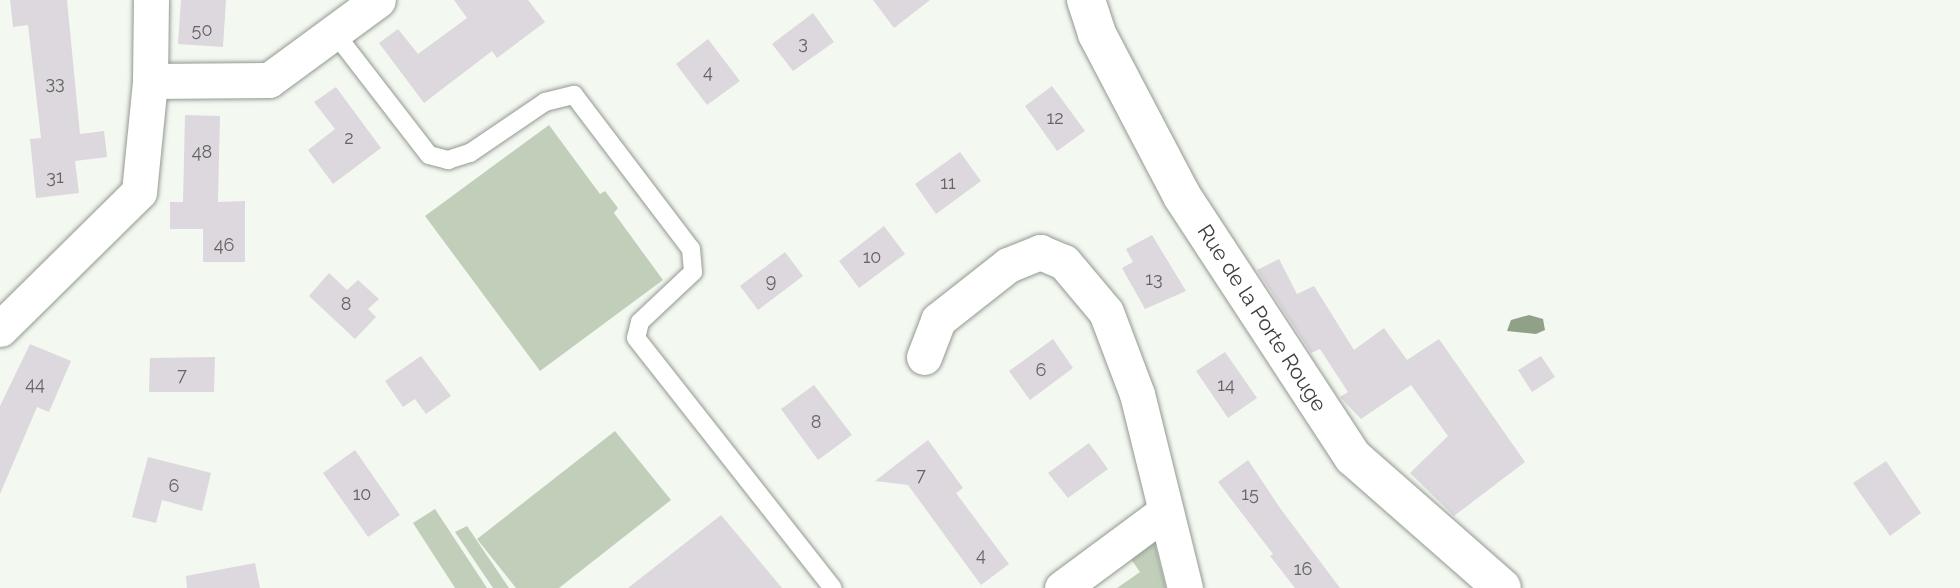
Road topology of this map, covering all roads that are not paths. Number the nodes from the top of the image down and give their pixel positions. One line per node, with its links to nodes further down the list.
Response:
1 (151, 0): 5 (street)
2 (378, 0): 4 (street)
3 (1086, 0): 12 (street, Rue de la Porte Rouge)
4 (334, 32): 5 (street); 9 (lane)
5 (150, 81): 6 (street)
6 (0, 329)
7 (924, 357): 8 (street)
8 (1166, 511): 10 (street); 11 (street)
9 (833, 588)
10 (1062, 588)
11 (1185, 588)
12 (1502, 588)

